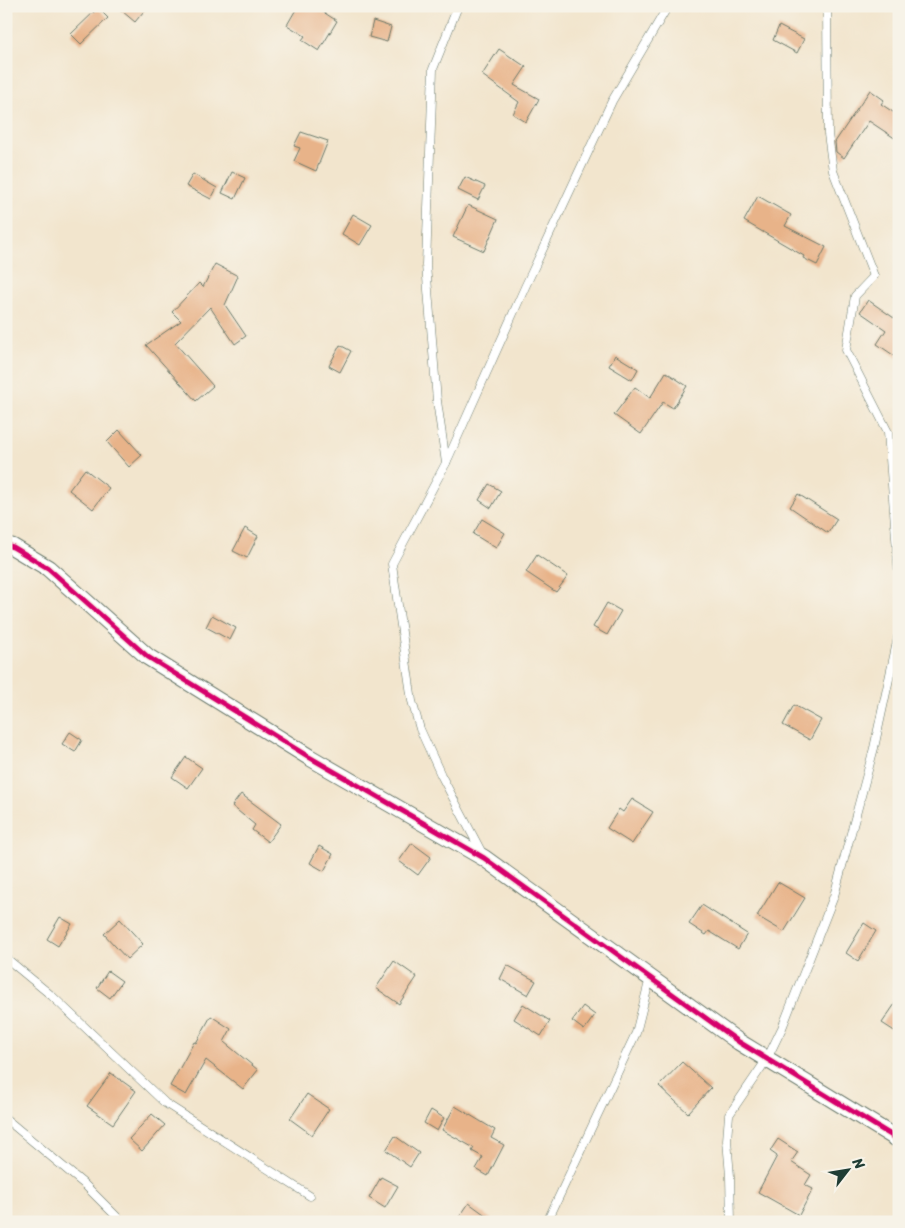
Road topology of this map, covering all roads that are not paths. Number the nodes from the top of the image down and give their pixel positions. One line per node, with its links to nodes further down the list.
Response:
1 (458, 6): 4 (lane)
2 (668, 6): 4 (lane)
3 (828, 6): 6 (lane)
4 (446, 463): 8 (lane)
5 (6, 544): 8 (street)
6 (899, 577)
7 (899, 633): 11 (lane)
8 (484, 858): 10 (street)
9 (6, 958): 14 (lane)
10 (650, 978): 11 (street); 16 (lane)
11 (766, 1059): 13 (street); 17 (lane)
12 (6, 1120): 15 (lane)
13 (899, 1140)
14 (310, 1196)
15 (122, 1222)
16 (547, 1222)
17 (731, 1222)

